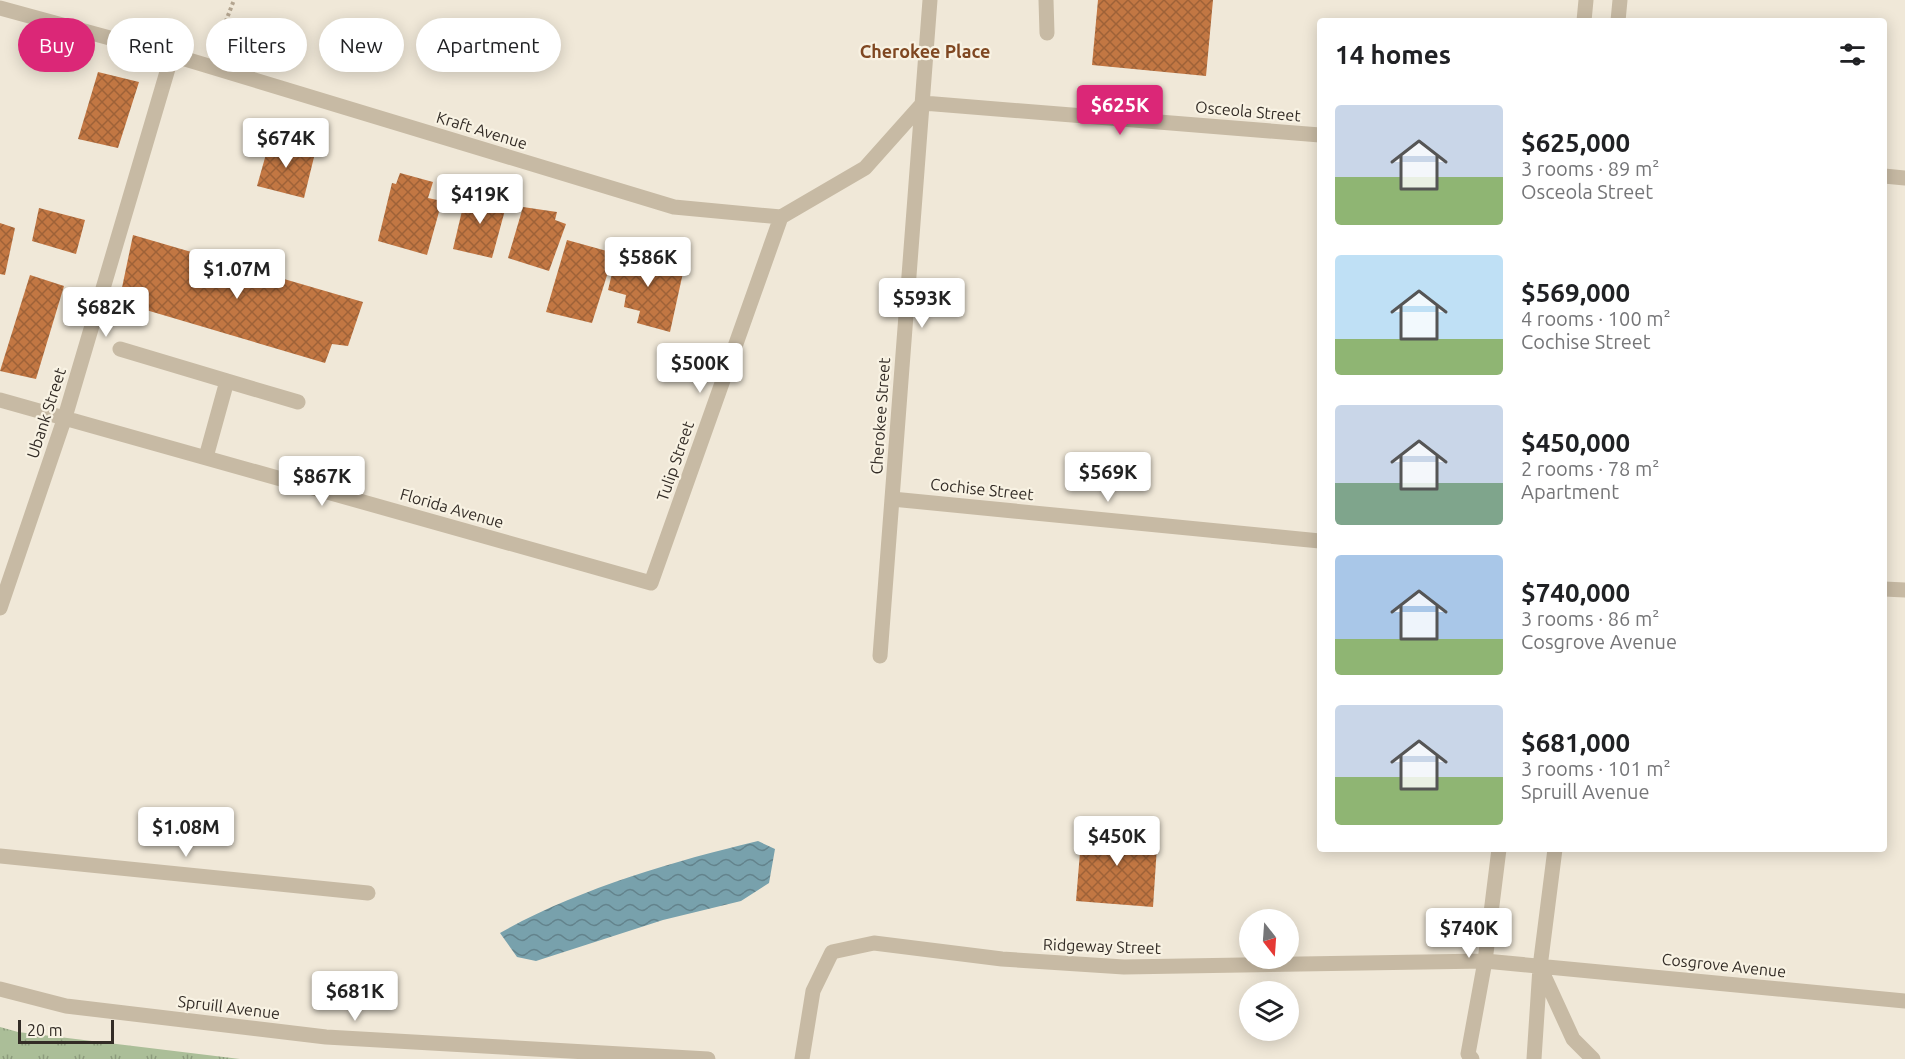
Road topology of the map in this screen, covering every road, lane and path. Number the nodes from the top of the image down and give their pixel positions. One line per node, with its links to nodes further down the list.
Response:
1 (234, 0): 7 (path)
2 (930, 0): 14 (street, Cherokee Street)
3 (1046, 0): 10 (street)
4 (1586, 0): 8 (street)
5 (1620, 0): 9 (street)
6 (0, 8): 11 (street, Kraft Avenue)
7 (227, 18)
8 (1584, 18)
9 (1618, 18)
10 (1047, 33)
11 (107, 38)
12 (167, 72): 23 (street, Ubank Street)
13 (226, 72): 18 (street, Kraft Avenue)
14 (922, 103): 15 (street, Osceola Street); 18 (street); 25 (street, Cherokee Street)
15 (1317, 135)
16 (1887, 176): 17 (street)
17 (1905, 178)
18 (781, 217): 27 (street, Tulip Street)
19 (120, 349): 20 (street)
20 (227, 381): 22 (street); 24 (street)
21 (0, 400): 23 (street, Florida Avenue)
22 (298, 402)
23 (65, 417): 24 (street, Florida Avenue); 30 (street, Ubank Street)
24 (206, 457): 27 (street, Florida Avenue)
25 (892, 498): 26 (street, Cochise Street); 31 (street, Cherokee Street)
26 (1317, 541)
27 (651, 583)
28 (1887, 589): 29 (street)
29 (1905, 590)
30 (0, 608)
31 (880, 656)
32 (1499, 852): 36 (street)
33 (1555, 852): 37 (street)
34 (0, 856): 35 (street)
35 (368, 893)
36 (1485, 961): 37 (street, Cosgrove Avenue); 41 (street, Ridgeway Street); 42 (street)
37 (1540, 967): 39 (street, Cosgrove Avenue); 43 (street); 44 (street)
38 (0, 989): 40 (street, Spruill Avenue)
39 (1905, 1000)
40 (708, 1059)
41 (802, 1059)
42 (1472, 1059)
43 (1534, 1059)
44 (1593, 1059)

